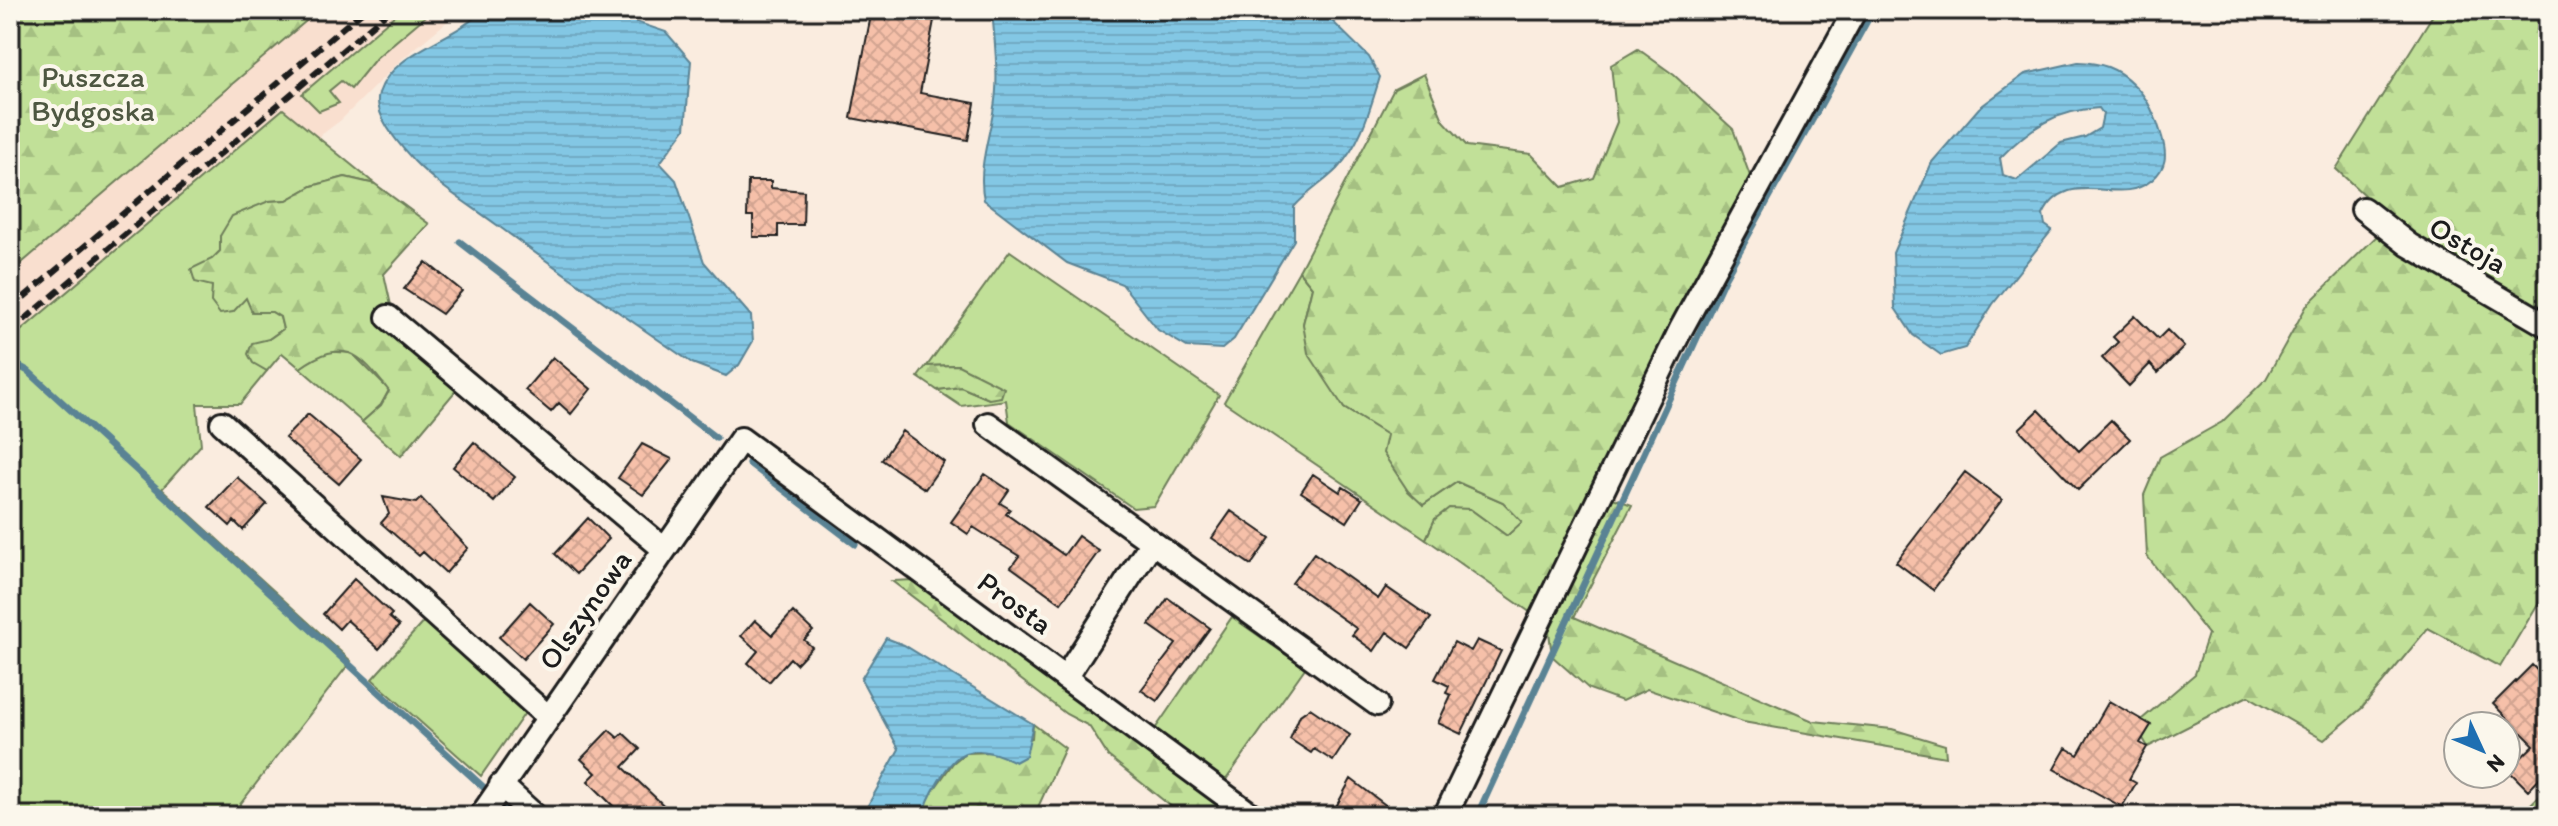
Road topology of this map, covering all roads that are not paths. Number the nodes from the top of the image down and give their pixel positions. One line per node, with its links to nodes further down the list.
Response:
1 (1855, 10): 16 (street)
2 (2363, 209): 4 (street, Ostoja)
3 (388, 317): 9 (street)
4 (2548, 326)
5 (222, 423): 12 (street)
6 (988, 424): 8 (street)
7 (741, 439): 9 (street, Olszynowa); 10 (street, Prosta)
8 (1152, 542): 10 (street); 11 (street)
9 (664, 549): 12 (street, Olszynowa)
10 (1065, 678): 15 (street, Prosta)
11 (1377, 704)
12 (548, 717): 13 (street, Olszynowa)
13 (493, 798): 14 (street)
14 (535, 816)
15 (1253, 816)
16 (1445, 816)

